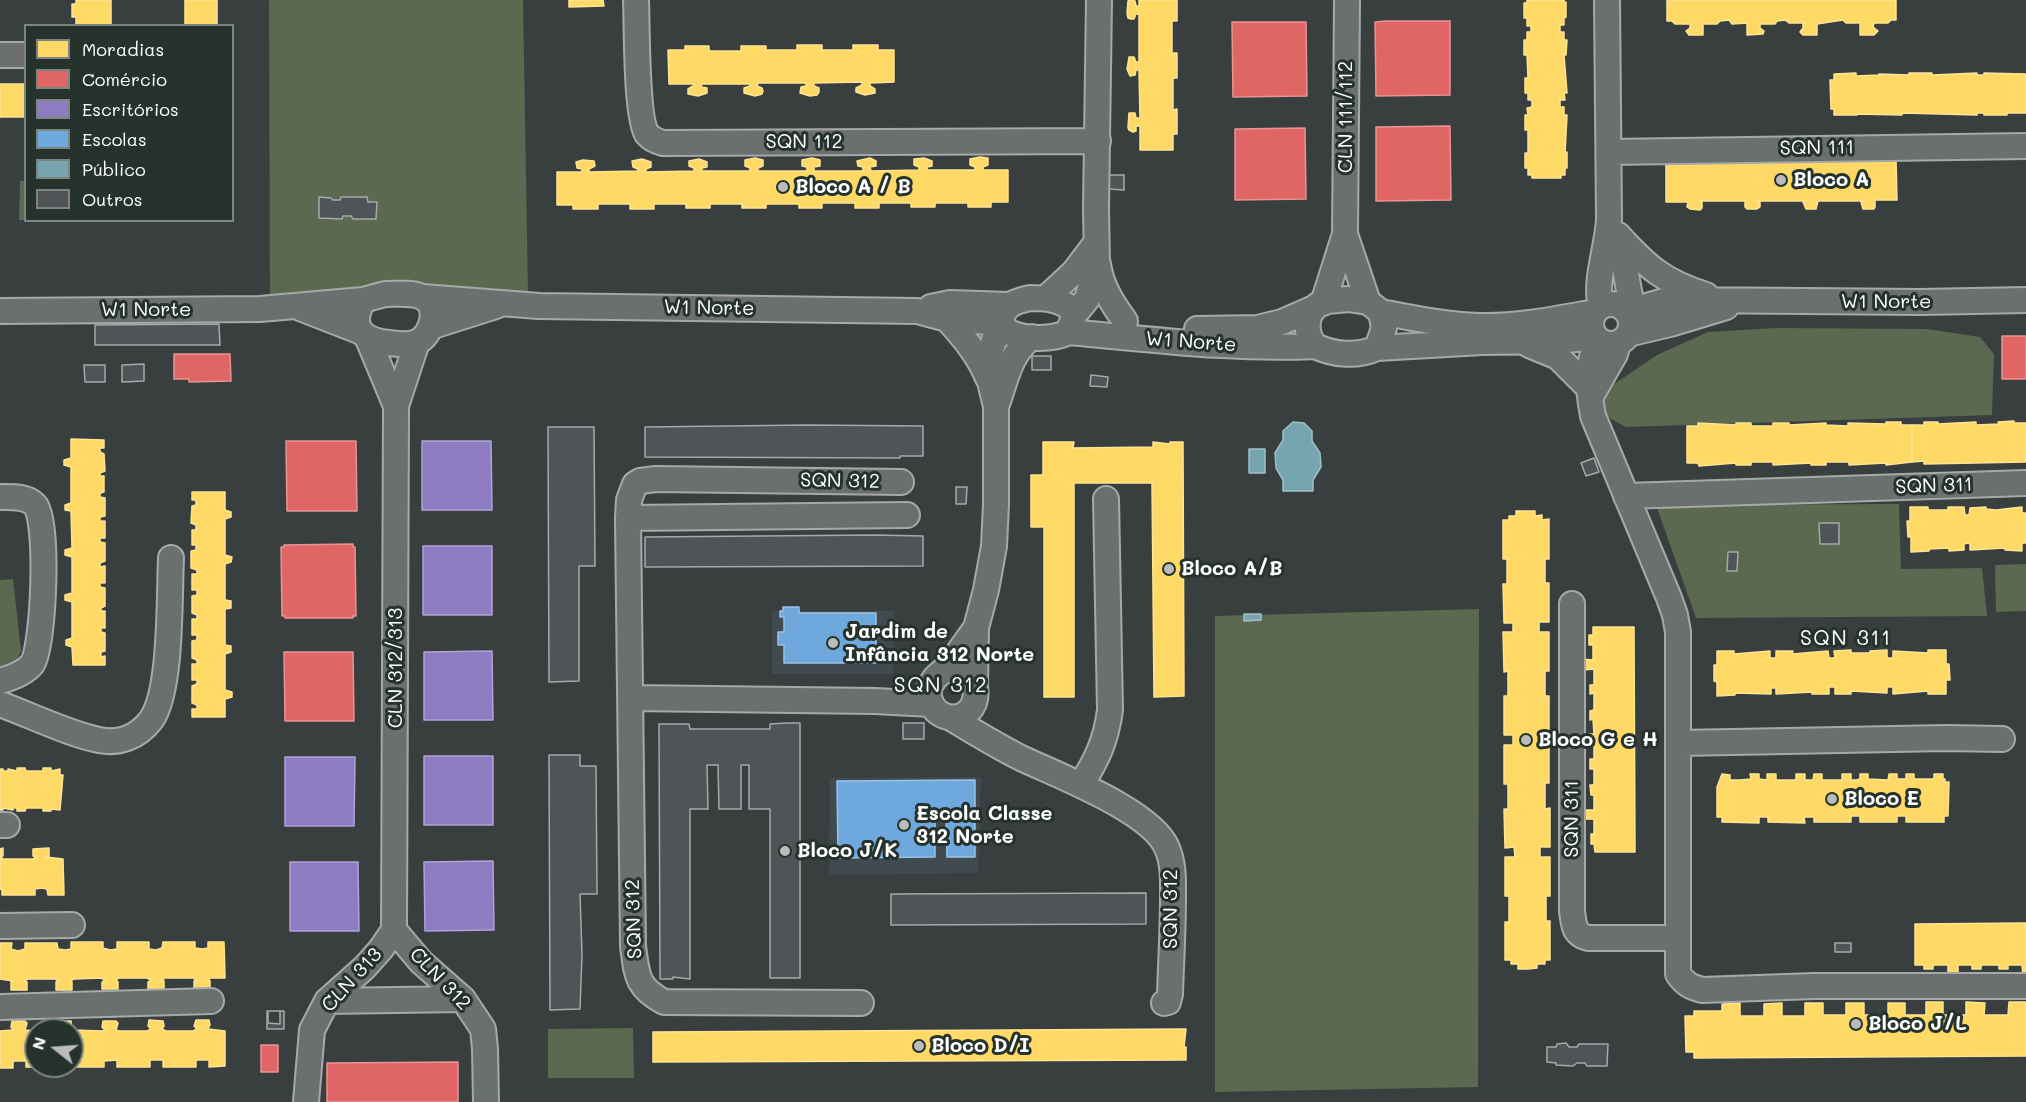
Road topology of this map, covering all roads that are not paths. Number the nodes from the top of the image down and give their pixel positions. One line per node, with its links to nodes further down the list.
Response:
1 (636, 0): 7 (street, SQN 112)
2 (1099, 0): 7 (street)
3 (1347, 0): 11 (street, CLN 111/112)
4 (1607, 0): 9 (street)
5 (0, 55): 6 (street)
6 (24, 55)
7 (1098, 141): 12 (street)
8 (2026, 146): 9 (street, SQN 111)
9 (1609, 152): 10 (street)
10 (1614, 227): 16 (street); 23 (street); 30 (street)
11 (1345, 234): 21 (street, CLN 111/112); 22 (street, CLN 111/112)
12 (1097, 254): 14 (street); 28 (street); 29 (street)
13 (423, 297): 15 (street); 19 (street, W1 Norte); 32 (street)
14 (1046, 298): 27 (street); 28 (street)
15 (363, 300): 20 (street, W1 Norte); 31 (street)
16 (1719, 300): 18 (street, W1 Norte); 30 (street, W1 Norte)
17 (2026, 300): 18 (street, W1 Norte)
18 (1745, 301): 30 (street, W1 Norte)
19 (501, 304): 25 (street, W1 Norte); 32 (street, W1 Norte)
20 (292, 305): 24 (street, W1 Norte); 31 (street, W1 Norte)
21 (1318, 305): 22 (street); 29 (street, W1 Norte); 35 (street)
22 (1375, 307): 23 (street); 36 (street)
23 (1598, 309): 30 (street)
24 (0, 311)
25 (917, 311): 26 (street, W1 Norte); 27 (street, W1 Norte)
26 (947, 319): 27 (street, W1 Norte); 38 (street)
27 (1005, 319): 33 (street); 38 (street)
28 (1072, 321): 29 (street, W1 Norte); 33 (street); 35 (street, W1 Norte)
29 (1125, 321)
30 (1615, 329): 34 (street, W1 Norte); 37 (street)
31 (364, 335): 32 (street); 39 (street, CLN 312/313)
32 (424, 335): 39 (street, CLN 312/313)
33 (1032, 337): 38 (street)
34 (1521, 342): 36 (street, W1 Norte); 37 (street)
35 (1315, 346): 36 (street)
36 (1377, 348)
37 (1589, 393): 42 (street)
38 (994, 396): 49 (street)
39 (396, 406): 61 (street, CLN 312/313)
40 (902, 482): 46 (street, SQN 312)
41 (2026, 483): 42 (street, SQN 311)
42 (1626, 496): 56 (street)
43 (0, 497): 50 (street)
44 (1106, 499): 58 (street)
45 (907, 515): 46 (street, SQN 312)
46 (628, 518): 53 (street, SQN 312)
47 (171, 558): 54 (street)
48 (1572, 604): 62 (street, SQN 311)
49 (976, 627): 51 (street); 52 (street)
50 (0, 681)
51 (976, 690): 52 (street); 52 (street); 57 (street)
52 (939, 693): 53 (street); 57 (street, SQN 312)
53 (631, 698): 67 (street, SQN 312)
54 (0, 704)
55 (2002, 739): 56 (street)
56 (1679, 743): 62 (street)
57 (999, 746): 58 (street, SQN 312)
58 (1082, 786): 68 (street, SQN 312)
59 (72, 925): 60 (street)
60 (0, 926)
61 (394, 930): 64 (street, CLN 312); 66 (street, CLN 313)
62 (1677, 938): 63 (street)
63 (2026, 986)
64 (463, 999): 66 (street); 71 (street, CLN 312)
65 (211, 1001): 69 (street)
66 (327, 1001): 70 (street, CLN 313)
67 (861, 1003)
68 (1164, 1003)
69 (0, 1007)
70 (306, 1102)
71 (486, 1102)

